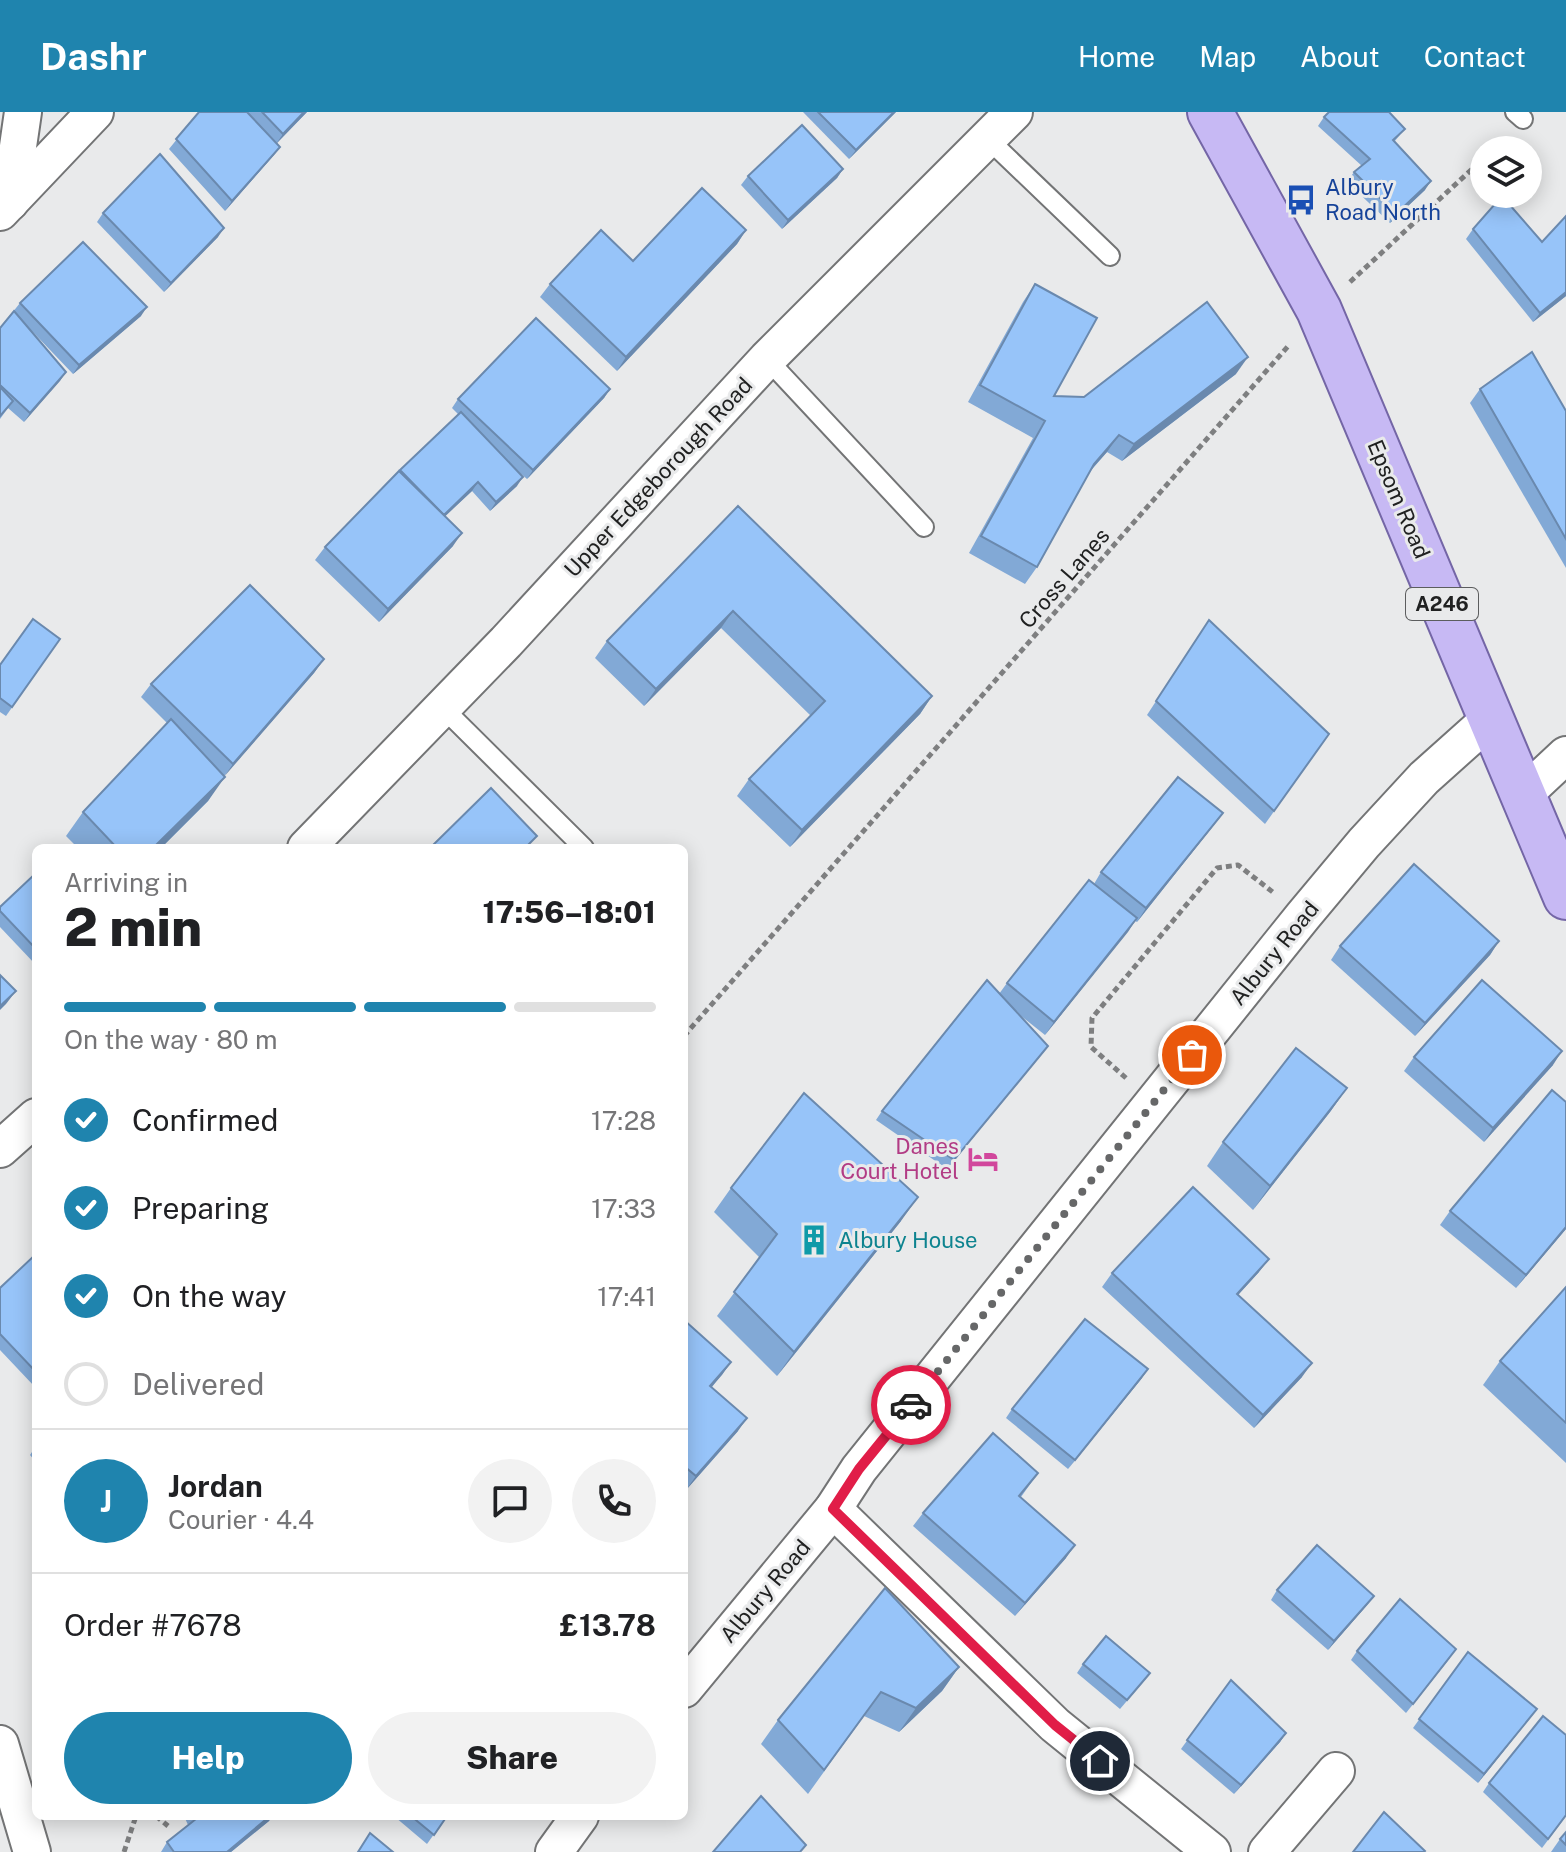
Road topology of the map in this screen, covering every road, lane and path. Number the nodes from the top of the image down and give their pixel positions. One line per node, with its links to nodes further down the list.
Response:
1 (23, 112): 7 (street)
2 (95, 112): 7 (street)
3 (1014, 112): 5 (street, Upper Edgeborough Road)
4 (1210, 112): 9 (main road, Epsom Road / A246)
5 (988, 139): 8 (lane); 10 (street, Upper Edgeborough Road)
6 (1470, 171): 9 (path, Cross Lanes)
7 (5, 207)
8 (1110, 256)
9 (1319, 310): 13 (main road, Epsom Road / A246); 20 (path, Cross Lanes)
10 (767, 359): 11 (lane); 12 (street, Upper Edgeborough Road)
11 (924, 527)
12 (442, 707): 16 (street, Upper Edgeborough Road); 17 (lane)
13 (1490, 719): 15 (main road, Epsom Road / A246); 19 (street, Albury Road)
14 (1566, 755): 15 (street)
15 (1523, 795): 18 (main road, Epsom Road / A246)
16 (310, 844)
17 (580, 844)
18 (1566, 897)
19 (1303, 916): 21 (street, Albury Road); 21 (path)
20 (688, 1031)
21 (1155, 1102): 24 (street, Albury Road)
22 (32, 1121): 23 (street)
23 (0, 1149)
24 (833, 1509): 25 (street, Albury Road); 35 (street)
25 (688, 1684)
26 (0, 1744): 32 (street)
27 (1336, 1771): 36 (street)
28 (135, 1820): 33 (path)
29 (161, 1820): 31 (path)
30 (577, 1820): 34 (street)
31 (168, 1826)
32 (32, 1852)
33 (124, 1852)
34 (554, 1852)
35 (1212, 1852)
36 (1267, 1852)

